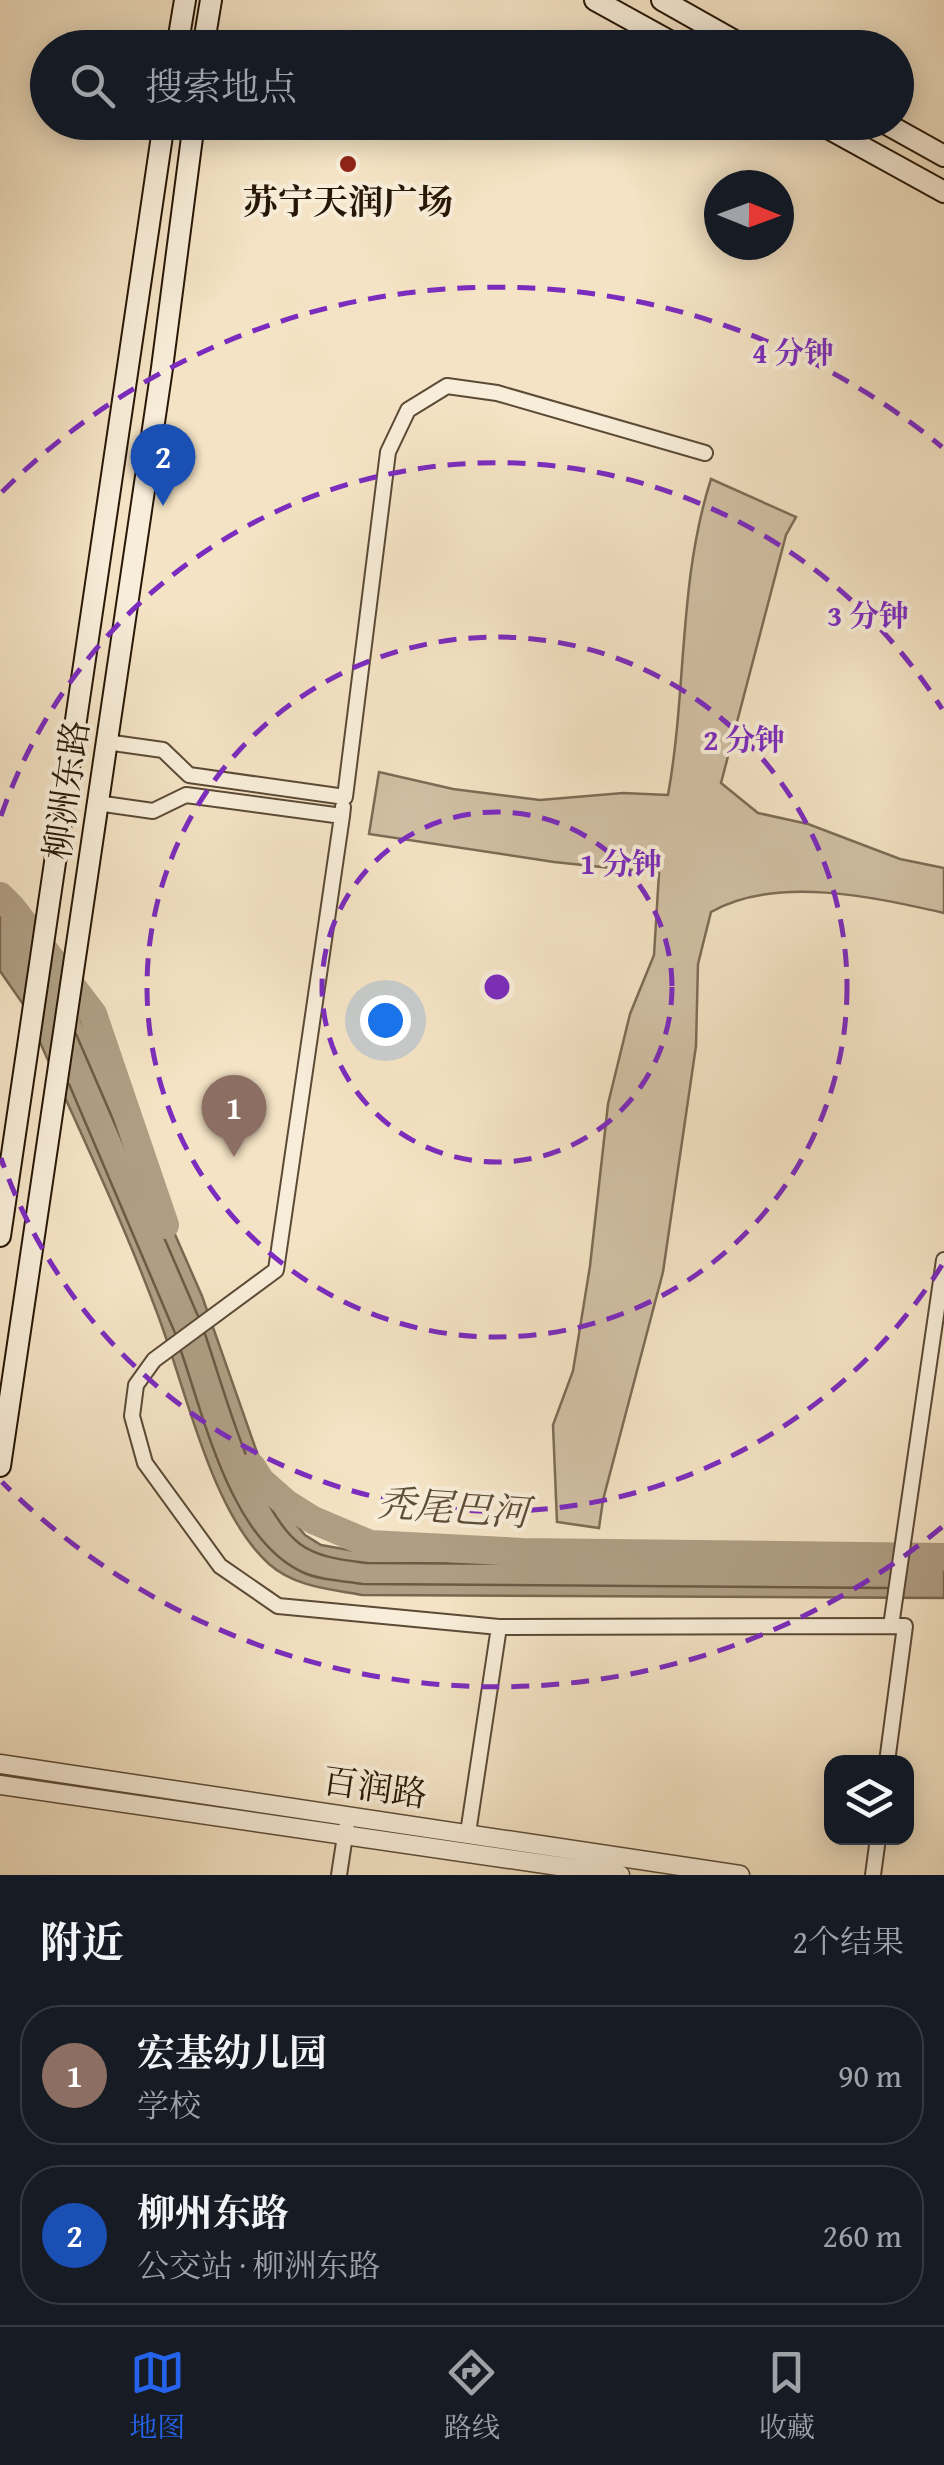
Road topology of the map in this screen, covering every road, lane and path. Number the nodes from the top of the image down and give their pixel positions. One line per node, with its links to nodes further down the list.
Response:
1 (183, 0): 5 (main road)
2 (214, 0): 6 (main road)
3 (595, 0): 7 (main road)
4 (662, 0): 8 (main road)
5 (178, 30)
6 (206, 30)
7 (649, 30)
8 (716, 30)
9 (914, 139): 13 (main road)
10 (161, 140): 20 (main road, 柳洲东路)
11 (192, 140): 16 (main road, 柳洲东路)
12 (850, 140): 14 (main road)
13 (944, 156)
14 (944, 192)
15 (705, 453): 17 (street)
16 (106, 742): 17 (street); 18 (main road, 柳洲东路)
17 (345, 797): 19 (street)
18 (97, 803): 19 (street); 22 (main road, 柳洲东路)
19 (342, 816): 24 (street)
20 (0, 1236)
21 (944, 1260): 23 (street)
22 (0, 1466)
23 (892, 1618): 24 (street); 25 (street)
24 (499, 1627): 29 (street)
25 (889, 1755)
26 (0, 1764): 28 (street, 百润路)
27 (0, 1785): 28 (street, 百润路)
28 (347, 1825): 29 (street, 百润路); 31 (street); 32 (street, 百润路)
29 (468, 1833): 33 (street, 百润路)
30 (877, 1845): 34 (street)
31 (339, 1875)
32 (620, 1875)
33 (740, 1875)
34 (873, 1875)

